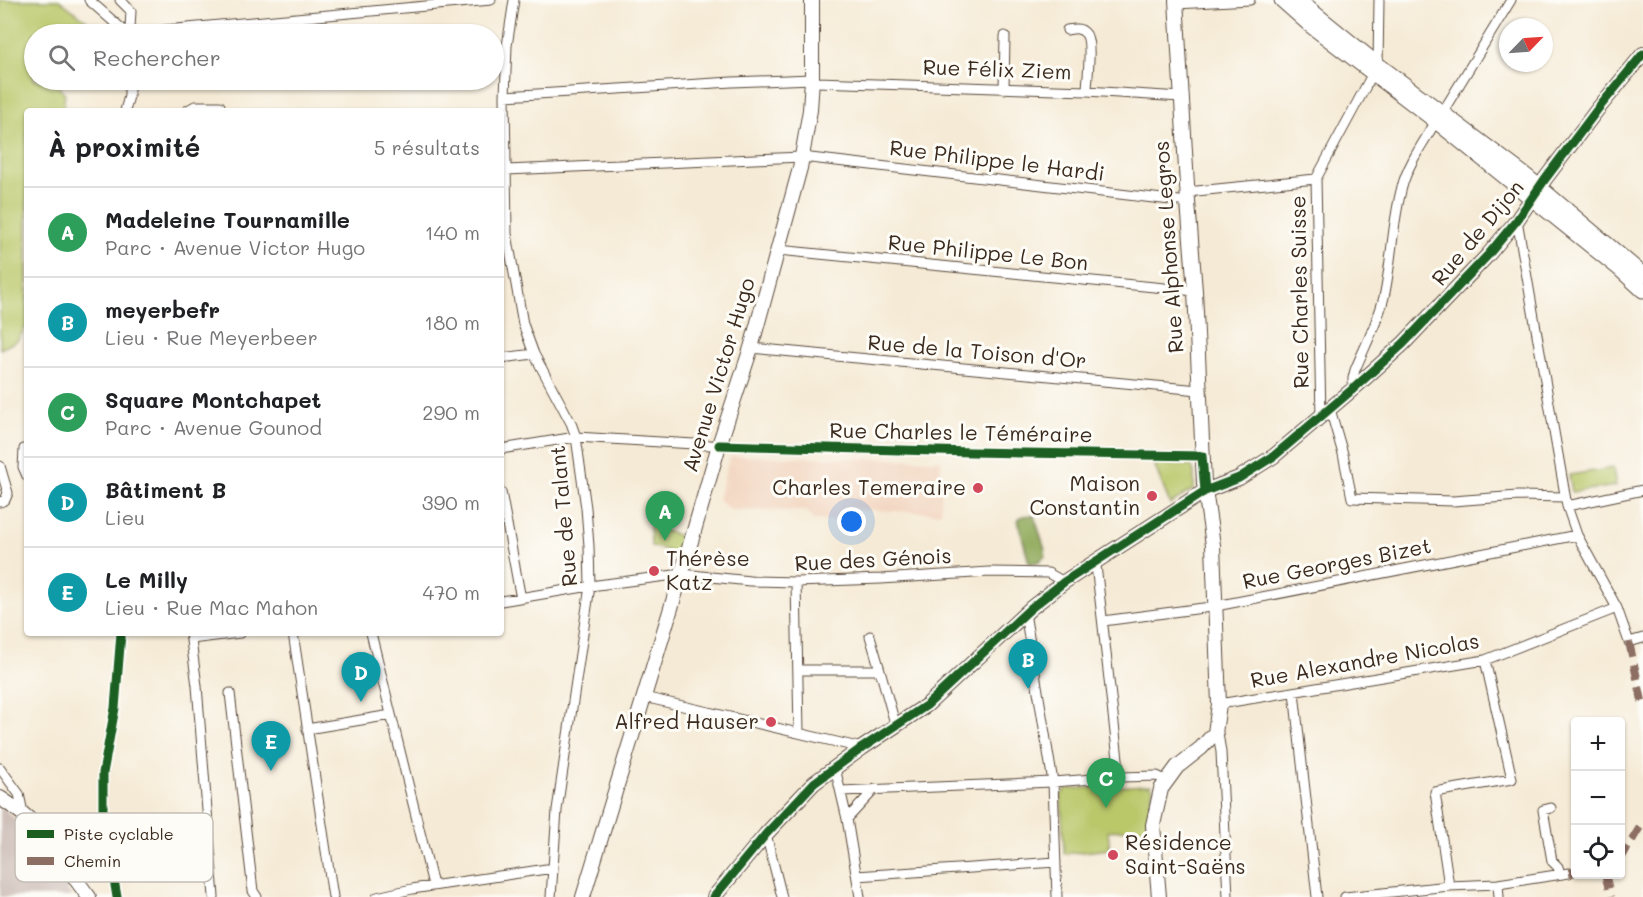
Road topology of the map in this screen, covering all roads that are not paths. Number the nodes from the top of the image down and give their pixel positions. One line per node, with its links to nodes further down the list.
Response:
1 (89, 0): 13 (street)
2 (120, 0): 14 (street)
3 (491, 0): 12 (street)
4 (514, 0): 24 (street, Rue de Talant)
5 (1250, 0): 11 (street)
6 (1282, 0): 19 (main road)
7 (1298, 0): 19 (main road)
8 (1379, 0): 19 (street, Rue Charles Suisse)
9 (1511, 0): 29 (street)
10 (811, 1): 20 (street, Avenue Victor Hugo)
11 (1176, 2): 25 (street, Rue Alphonse Legros)
12 (395, 5): 15 (street)
13 (118, 24)
14 (129, 24)
15 (207, 24)
16 (1066, 30): 23 (street)
17 (1005, 36): 21 (street)
18 (1641, 60): 33 (street, Rue de Dijon)
19 (1376, 69): 29 (main road); 32 (street, Rue Charles Suisse)
20 (812, 79): 21 (street, Rue Félix Ziem); 24 (street, Rue Félix Ziem); 30 (street, Avenue Victor Hugo)
21 (1004, 88): 23 (street, Rue Félix Ziem)
22 (129, 90): 27 (street)
23 (1087, 91): 25 (street, Rue Félix Ziem)
24 (505, 96): 31 (street, Rue de Talant)
25 (1181, 97): 35 (street, Rue Alphonse Legros)
26 (220, 106): 28 (street)
27 (126, 108)
28 (191, 108)
29 (1439, 117): 33 (main road); 44 (street)
30 (802, 157): 31 (street, Rue Philippe le Hardi); 35 (street, Rue Philippe le Hardi); 37 (street, Avenue Victor Hugo)
31 (507, 170): 34 (street, Rue de Talant)
32 (1316, 179): 35 (street, Rue Philippe le Hardi); 46 (street, Rue Charles Suisse)
33 (1536, 193): 36 (street, Rue de Dijon); 38 (main road); 39 (main road)
34 (504, 195): 42 (street, Rue de Talant)
35 (1187, 197): 40 (street, Rue Alphonse Legros)
36 (1517, 220): 44 (street, Rue de Dijon); 56 (street)
37 (778, 250): 40 (street, Rue Philippe Le Bon); 41 (street, Avenue Victor Hugo)
38 (1643, 275)
39 (1643, 290)
40 (1195, 291): 45 (street, Rue Alphonse Legros)
41 (751, 348): 45 (street, Rue de la Toison d'Or); 48 (street, Avenue Victor Hugo)
42 (534, 354): 43 (street); 47 (street, Rue de Talant)
43 (504, 358)
44 (1353, 389): 46 (street, Rue de Dijon)
45 (1198, 390): 51 (street, Rue Alphonse Legros)
46 (1326, 413): 55 (street, Rue de Dijon); 56 (street, Rue Charles Suisse)
47 (576, 437): 48 (street, Rue Charles le Téméraire); 50 (street, Rue Charles le Téméraire); 64 (street, Rue de Talant)
48 (720, 445): 51 (street, Rue Charles le Téméraire); 61 (street, Avenue Victor Hugo)
49 (24, 449): 53 (street)
50 (504, 449)
51 (1202, 456): 55 (street, Rue Alphonse Legros)
52 (0, 466): 57 (street)
53 (24, 469)
54 (1643, 490): 56 (street)
55 (1204, 491): 60 (street, Rue de Dijon); 67 (street, Rue Alphonse Legros)
56 (1566, 501): 59 (street)
57 (0, 502)
58 (504, 526): 65 (street)
59 (1576, 536): 67 (street, Rue Georges Bizet); 68 (street)
60 (1094, 562): 63 (street, Rue de Dijon); 70 (street)
61 (682, 574): 62 (street, Rue des Génois); 64 (street, Rue des Génois); 82 (street, Avenue Victor Hugo)
62 (796, 582): 63 (street, Rue des Génois); 78 (street)
63 (1064, 582): 69 (street, Rue de Dijon)
64 (590, 586): 65 (street, Rue des Génois); 106 (street, Rue de Talant)
65 (520, 599): 66 (street, Rue des Génois)
66 (504, 601)
67 (1216, 606): 70 (street, Rue Georges Bizet); 83 (street, Rue Alphonse Legros)
68 (1617, 608): 76 (street); 77 (street, Rue Alexandre Nicolas)
69 (1025, 613): 85 (street, Rue de Dijon); 94 (street)
70 (1103, 621): 92 (street)
71 (121, 636): 100 (street)
72 (191, 636): 101 (street)
73 (293, 636): 87 (street)
74 (372, 636): 84 (street)
75 (870, 636): 79 (street)
76 (1643, 638)
77 (1485, 660): 80 (street, Rue Alexandre Nicolas); 113 (street)
78 (798, 670): 79 (street); 88 (street)
79 (880, 670): 85 (street)
80 (1294, 692): 83 (street, Rue Alexandre Nicolas); 128 (street)
81 (231, 693): 120 (street)
82 (644, 697): 88 (street); 116 (street, Avenue Victor Hugo)
83 (1219, 704): 86 (street, Rue Alphonse Legros)
84 (391, 715): 87 (street); 112 (street)
85 (896, 727): 89 (street, Rue de Dijon)
86 (1217, 727): 93 (street); 127 (street)
87 (307, 729): 121 (street)
88 (799, 732): 89 (street)
89 (862, 748): 91 (street, Rue de Dijon)
90 (0, 768): 99 (street)
91 (834, 768): 96 (street); 103 (street, Rue de Dijon)
92 (1120, 777): 93 (street); 94 (street)
93 (1167, 781): 126 (street)
94 (1053, 782): 95 (street); 105 (street)
95 (875, 789): 96 (street); 102 (street)
96 (841, 791): 102 (street)
97 (0, 798): 99 (street)
98 (1551, 808): 104 (street)
99 (23, 813)
100 (103, 813)
101 (207, 813)
102 (848, 819): 107 (street)
103 (766, 834): 114 (street, Rue de Dijon); 123 (street)
104 (1552, 861): 108 (street); 108 (street)
105 (1056, 862): 107 (street); 125 (street)
106 (553, 868): 112 (street); 122 (street, Rue de Talant)
107 (857, 876): 124 (street)
108 (1541, 877): 111 (street)
109 (114, 882): 118 (street)
110 (213, 882): 119 (street)
111 (1498, 884): 113 (street); 130 (street)
112 (433, 885): 117 (street)
113 (1449, 886): 115 (street)
114 (722, 892)
115 (1396, 894): 129 (street)
116 (584, 895)
117 (380, 896)
118 (117, 897)
119 (214, 897)
120 (257, 897)
121 (333, 897)
122 (551, 897)
123 (782, 897)
124 (860, 897)
125 (1057, 897)
126 (1159, 897)
127 (1228, 897)
128 (1317, 897)
129 (1345, 897)
130 (1499, 897)

